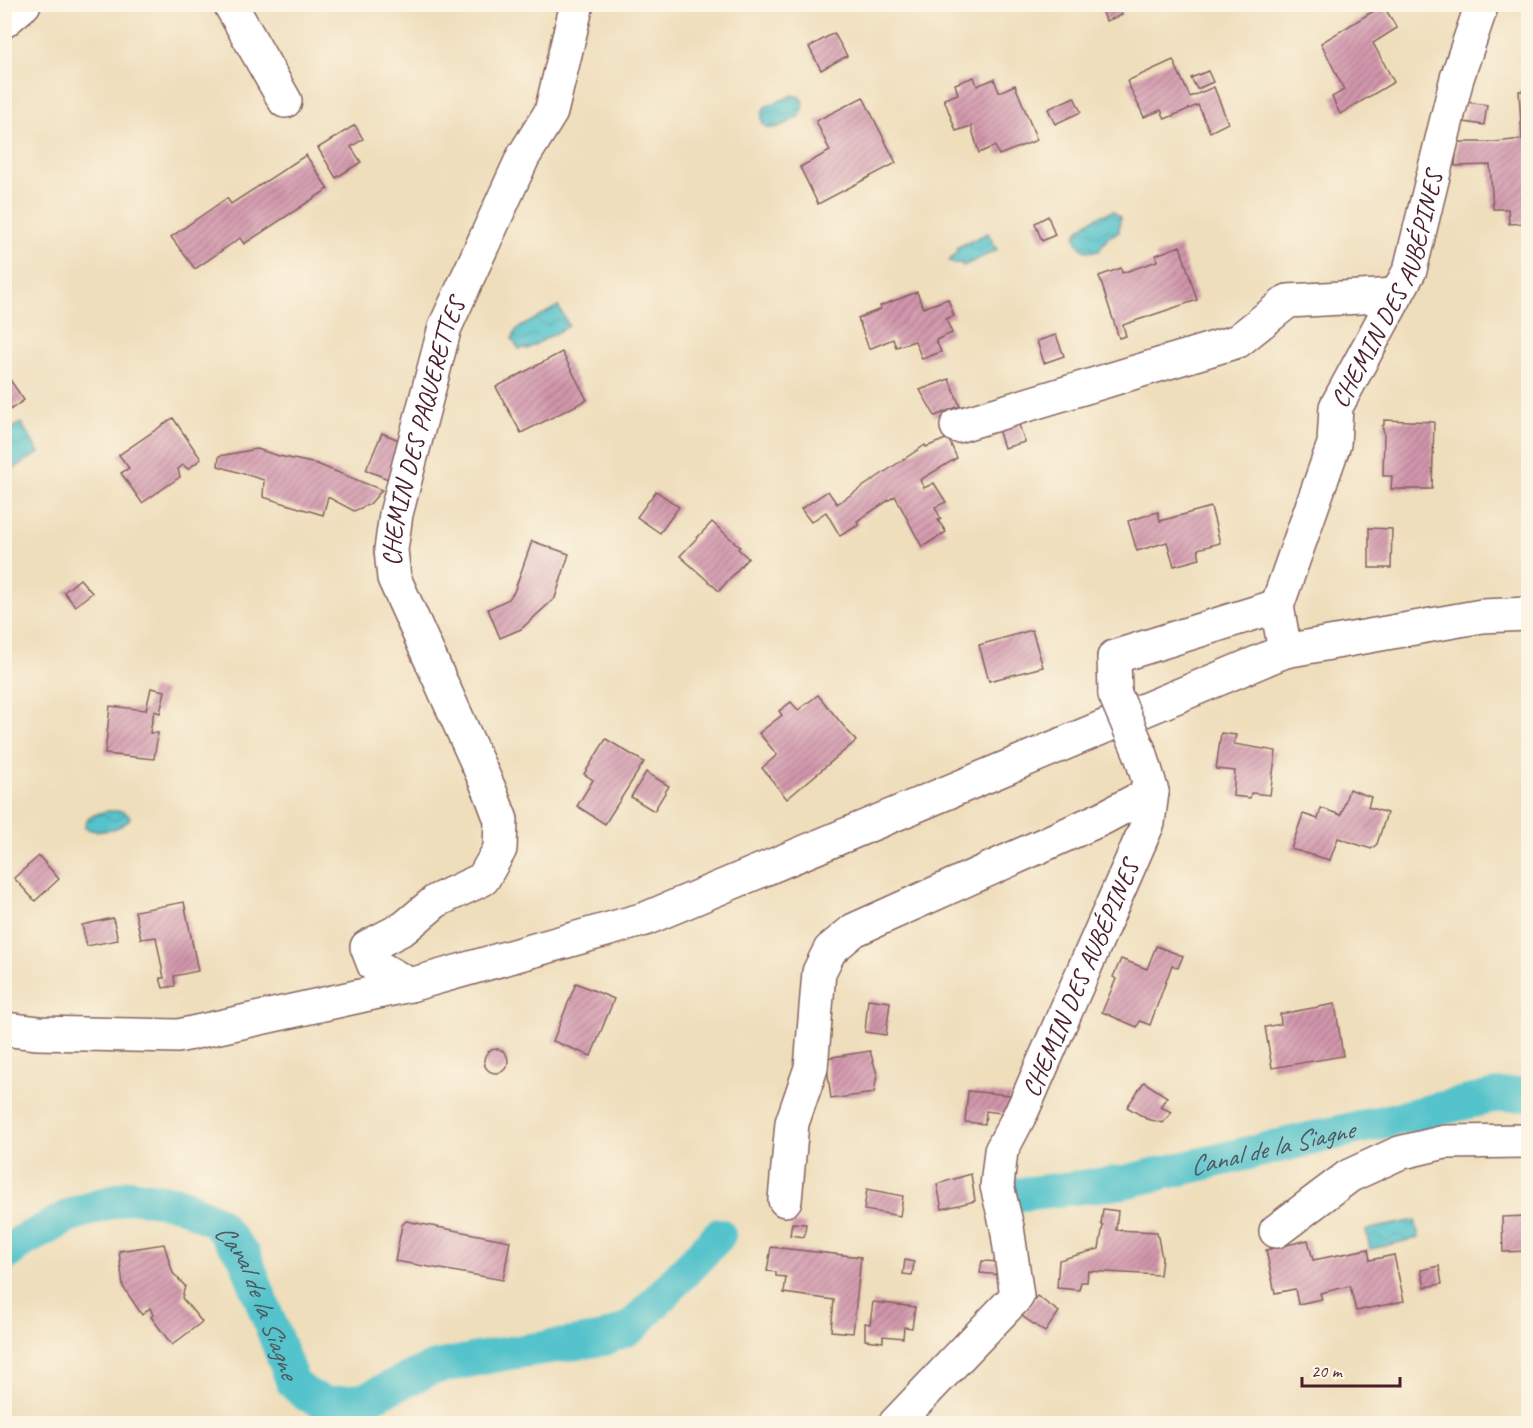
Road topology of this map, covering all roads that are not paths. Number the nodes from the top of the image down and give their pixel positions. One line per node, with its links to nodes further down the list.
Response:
1 (24, 4): 5 (street)
2 (230, 4): 6 (street)
3 (577, 4): 13 (street, CHEMIN DES PAQUERETTES)
4 (1482, 4): 7 (street, CHEMIN DES AUBÉPINES)
5 (4, 21)
6 (285, 101)
7 (1396, 295): 8 (street); 9 (street, CHEMIN DES AUBÉPINES)
8 (957, 426)
9 (1277, 606): 11 (street, CHEMIN DES AUBÉPINES); 12 (street, CHEMIN DES AUBÉPINES, bridge)
10 (1528, 614): 11 (street)
11 (1285, 651): 13 (street)
12 (1152, 792): 16 (street); 18 (street, CHEMIN DES AUBÉPINES)
13 (410, 985): 14 (street)
14 (4, 1029)
15 (1528, 1141): 17 (street)
16 (785, 1200)
17 (1276, 1231)
18 (895, 1424)

